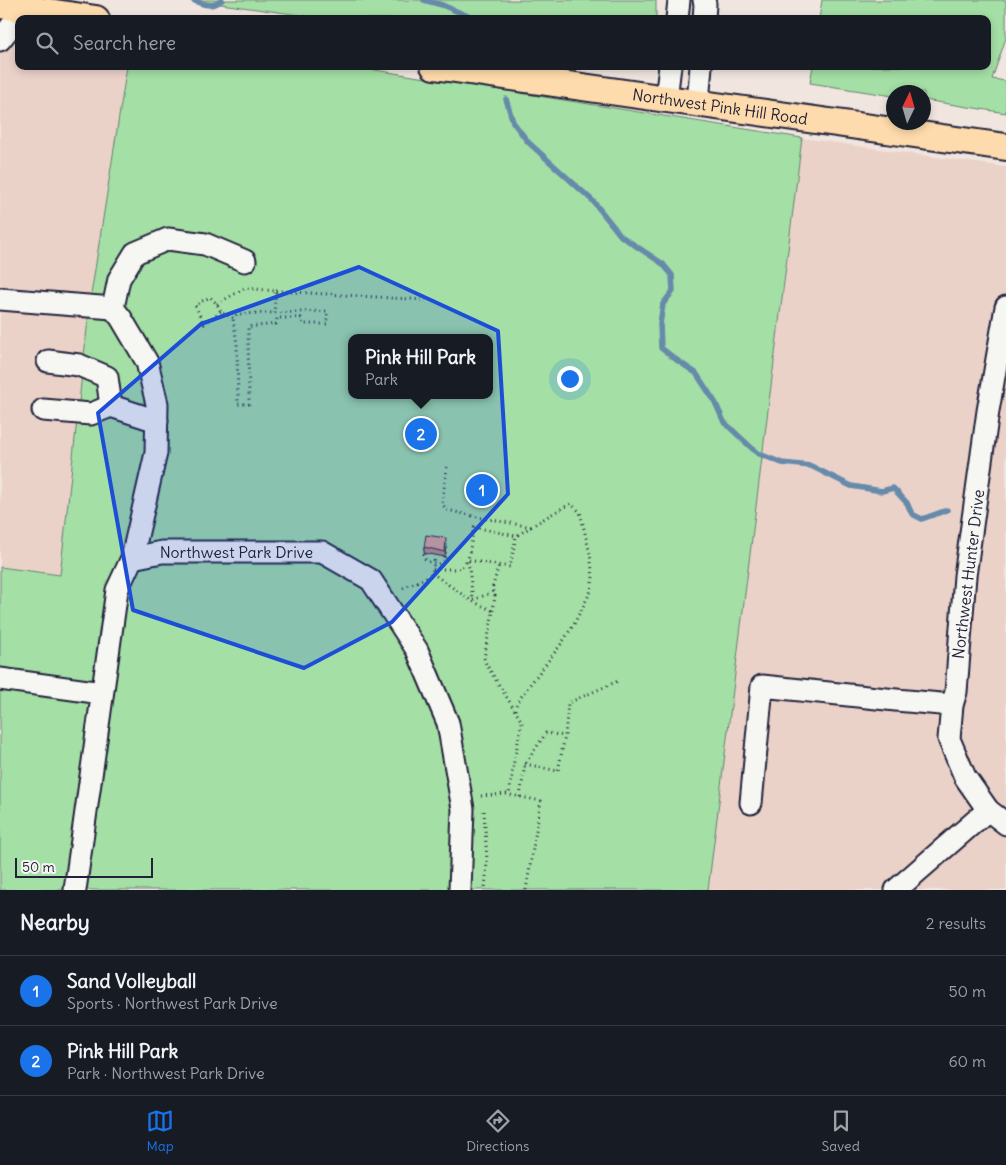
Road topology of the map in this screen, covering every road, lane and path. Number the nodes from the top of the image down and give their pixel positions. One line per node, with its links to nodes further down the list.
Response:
1 (679, 0): 5 (street)
2 (704, 0): 6 (street)
3 (12, 7): 4 (main road); 7 (street)
4 (68, 15)
5 (677, 15)
6 (704, 15)
7 (0, 40)
8 (462, 70): 11 (main road, Northwest Pink Hill Road)
9 (670, 70): 11 (street)
10 (701, 70): 12 (street)
11 (666, 99): 12 (main road, Northwest Pink Hill Road)
12 (698, 103): 13 (main road, Northwest Pink Hill Road)
13 (1006, 147)
14 (245, 261): 20 (street)
15 (276, 291): 17 (path); 18 (path); 22 (path)
16 (0, 299): 20 (street)
17 (426, 300)
18 (218, 304): 21 (path); 21 (path)
19 (1006, 307): 46 (street, Northwest Hunter Drive)
20 (112, 308): 27 (street)
21 (221, 312): 23 (path)
22 (274, 313): 23 (path); 23 (path)
23 (233, 318)
24 (48, 361): 25 (street)
25 (111, 406): 26 (street); 27 (street)
26 (43, 410)
27 (157, 421): 34 (street)
28 (447, 467): 29 (path)
29 (532, 527): 30 (path); 47 (path)
30 (516, 536): 35 (path); 37 (path)
31 (446, 544): 36 (path)
32 (425, 547): 36 (path)
33 (435, 557): 36 (path)
34 (132, 558): 45 (street); 56 (street, Northwest Park Drive)
35 (468, 560): 37 (path); 38 (path); 41 (path)
36 (434, 563): 38 (path)
37 (499, 565): 40 (path)
38 (432, 571): 39 (path); 41 (path)
39 (403, 588)
40 (493, 592): 41 (path); 42 (path)
41 (472, 600): 42 (path)
42 (493, 611): 47 (path)
43 (0, 679): 45 (street)
44 (618, 681): 48 (path)
45 (102, 693): 55 (street)
46 (952, 705): 52 (street); 53 (street, Northwest Hunter Drive)
47 (515, 710): 50 (path)
48 (565, 736): 49 (path); 49 (path)
49 (524, 764): 51 (path)
50 (509, 795): 51 (path); 57 (path)
51 (520, 797): 58 (path)
52 (751, 804)
53 (988, 810): 54 (street, Northwest Hunter Drive); 59 (street)
54 (1006, 824)
55 (75, 890)
56 (460, 890)
57 (485, 890)
58 (526, 890)
59 (896, 890)

